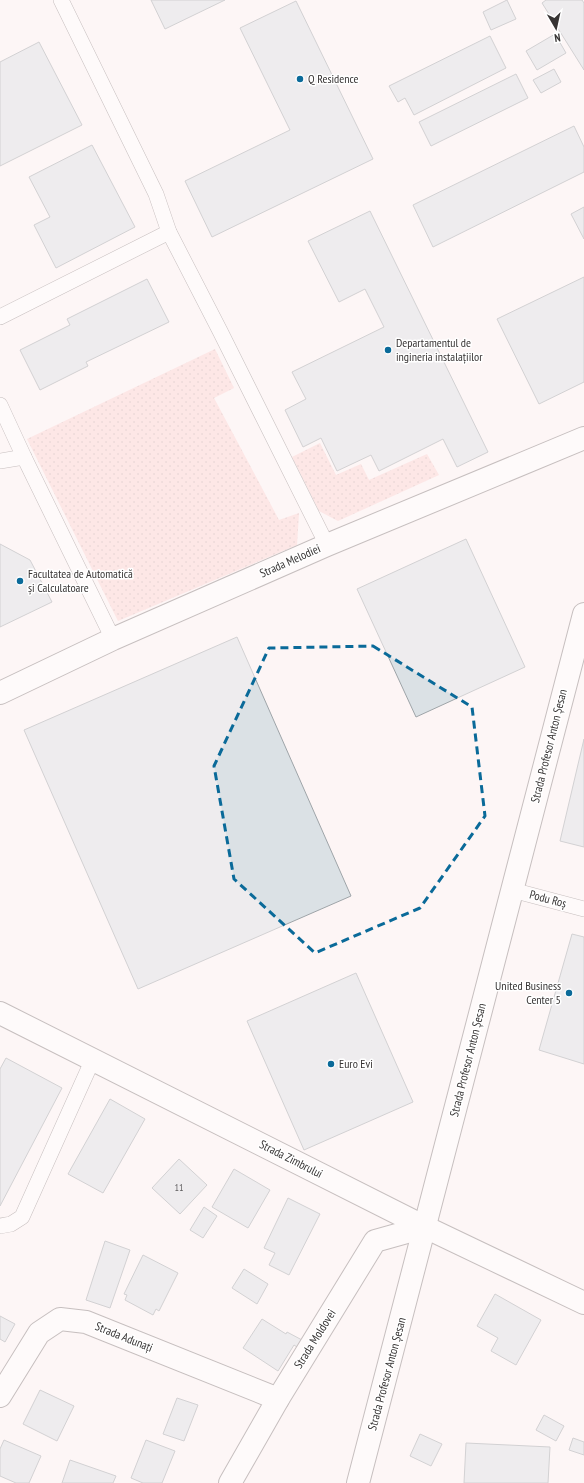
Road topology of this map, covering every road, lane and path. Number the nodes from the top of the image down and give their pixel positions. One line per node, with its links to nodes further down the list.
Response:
1 (61, 0): 2 (lane)
2 (169, 232): 3 (lane); 8 (lane)
3 (0, 317)
4 (0, 405): 6 (lane)
5 (584, 438): 8 (street, Strada Melodiei)
6 (24, 457): 7 (lane); 10 (lane)
7 (0, 461)
8 (327, 545): 10 (street, Strada Melodiei)
9 (584, 614): 11 (street, Strada Profesor Anton Șesan)
10 (112, 639): 12 (street, Strada Melodiei)
11 (578, 657): 13 (street, Strada Profesor Anton Șesan)
12 (0, 693)
13 (512, 890): 14 (lane, Podu Roș); 18 (street, Strada Profesor Anton Șesan)
14 (584, 909)
15 (0, 1013): 16 (street, Strada Zimbrului)
16 (92, 1059): 17 (lane); 18 (street, Strada Zimbrului)
17 (0, 1226)
18 (425, 1227): 19 (street, Strada Zimbrului); 21 (street, Strada Moldovei); 23 (street, Strada Profesor Anton Șesan)
19 (584, 1303)
20 (0, 1396): 21 (street, Strada Adunați)
21 (278, 1399): 22 (street, Strada Moldovei)
22 (230, 1483)
23 (358, 1483)

